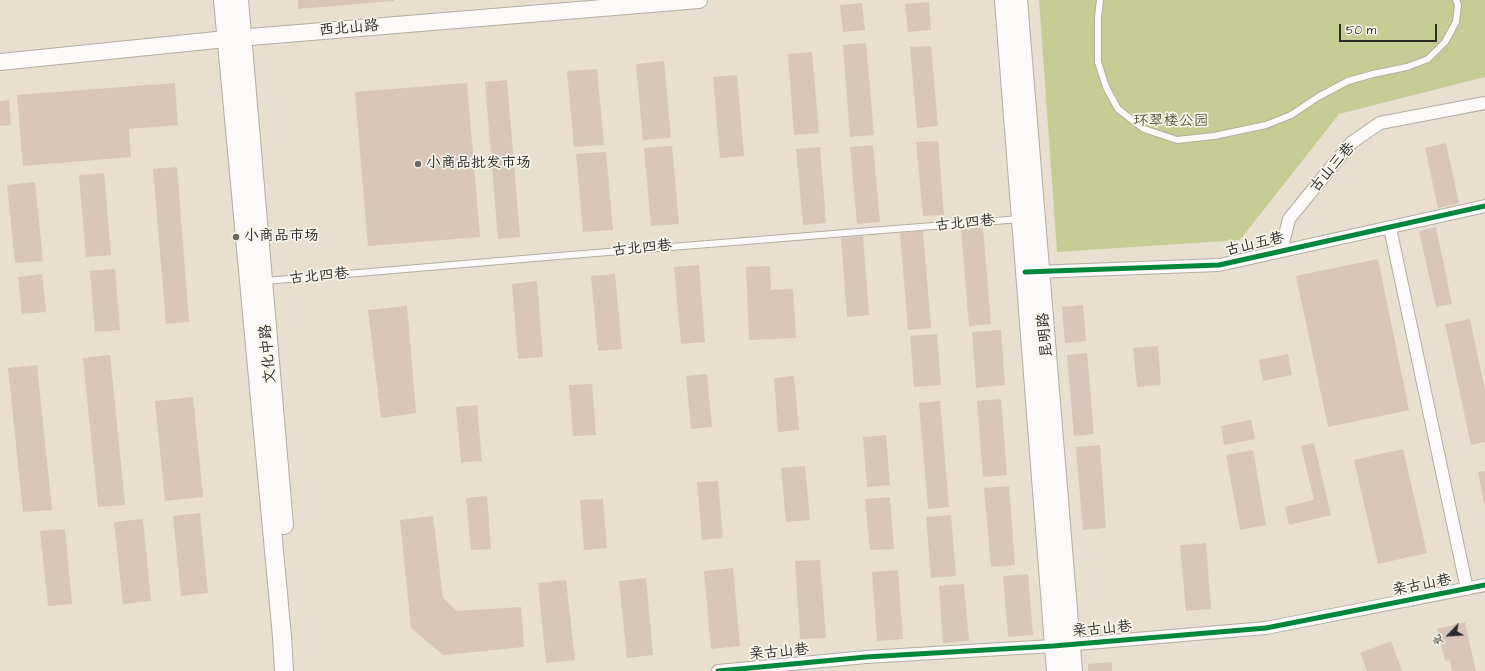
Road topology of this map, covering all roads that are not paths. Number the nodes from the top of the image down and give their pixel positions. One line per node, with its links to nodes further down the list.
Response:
1 (223, 0): 8 (main road)
2 (239, 0): 8 (main road)
3 (699, 0): 8 (main road, 西北山路)
4 (1004, 0): 12 (main road, 昆明路)
5 (1018, 0): 15 (main road, 昆明路)
6 (1100, 0): 7 (lane)
7 (1456, 0)
8 (234, 38): 9 (main road, 西北山路); 16 (main road, 文化中路); 21 (main road)
9 (0, 62)
10 (1485, 103): 14 (street, 古山三巷)
11 (1485, 206): 13 (street, 古山五巷)
12 (1021, 219): 15 (main road, 昆明路); 16 (lane, 古北四巷)
13 (1390, 228): 14 (street, 古山五巷); 18 (street)
14 (1281, 251): 15 (street, 古山五巷)
15 (1033, 272): 19 (main road, 昆明路); 20 (main road, 昆明路)
16 (263, 282): 22 (main road, 文化中路)
17 (1485, 585): 18 (street, 亲古山巷)
18 (1467, 590): 19 (street, 亲古山巷)
19 (1071, 644): 20 (street, 亲古山巷); 25 (main road, 昆明路)
20 (1053, 646): 23 (street, 亲古山巷); 24 (main road, 昆明路)
21 (284, 671)
22 (296, 671)
23 (718, 671)
24 (1056, 671)
25 (1074, 671)

